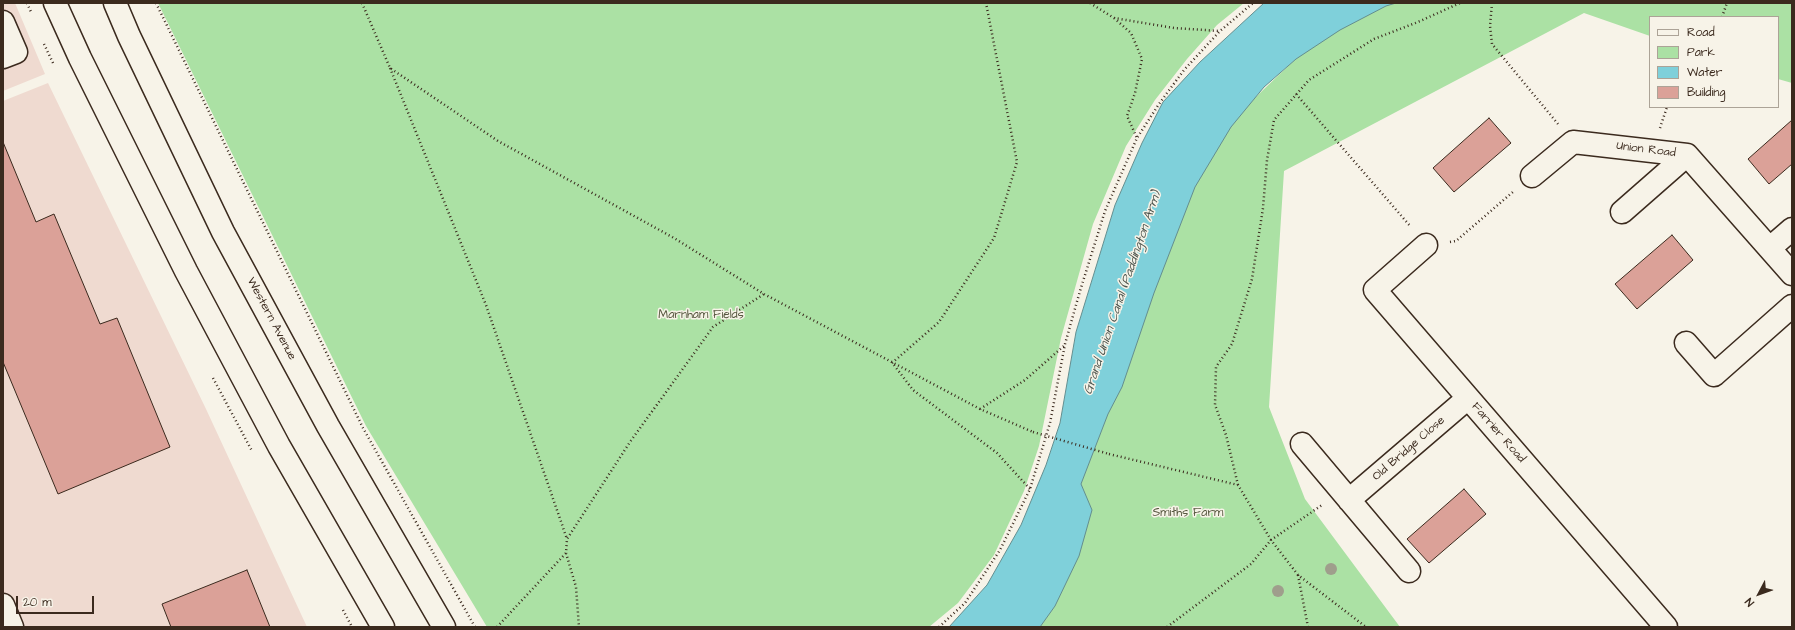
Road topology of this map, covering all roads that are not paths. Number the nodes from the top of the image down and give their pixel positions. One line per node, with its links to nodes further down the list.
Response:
1 (55, 3): 21 (main road)
2 (115, 3): 22 (main road, Western Avenue)
3 (3, 22): 4 (main road)
4 (3, 57)
5 (1687, 155): 6 (main road, Union Road); 7 (main road); 10 (main road, Union Road)
6 (1532, 176)
7 (1622, 212)
8 (1792, 229): 10 (main road)
9 (1426, 245): 14 (main road, Farrier Road)
10 (1770, 248): 11 (main road, Union Road)
11 (1792, 274)
12 (1792, 306): 13 (main road)
13 (1686, 343)
14 (1468, 398): 16 (main road, Old Bridge Close); 19 (main road, Farrier Road)
15 (1302, 444): 16 (main road)
16 (1349, 500): 17 (main road)
17 (1408, 571)
18 (3, 605): 20 (main road)
19 (1657, 624)
20 (12, 627)
21 (383, 627)
22 (444, 627)

